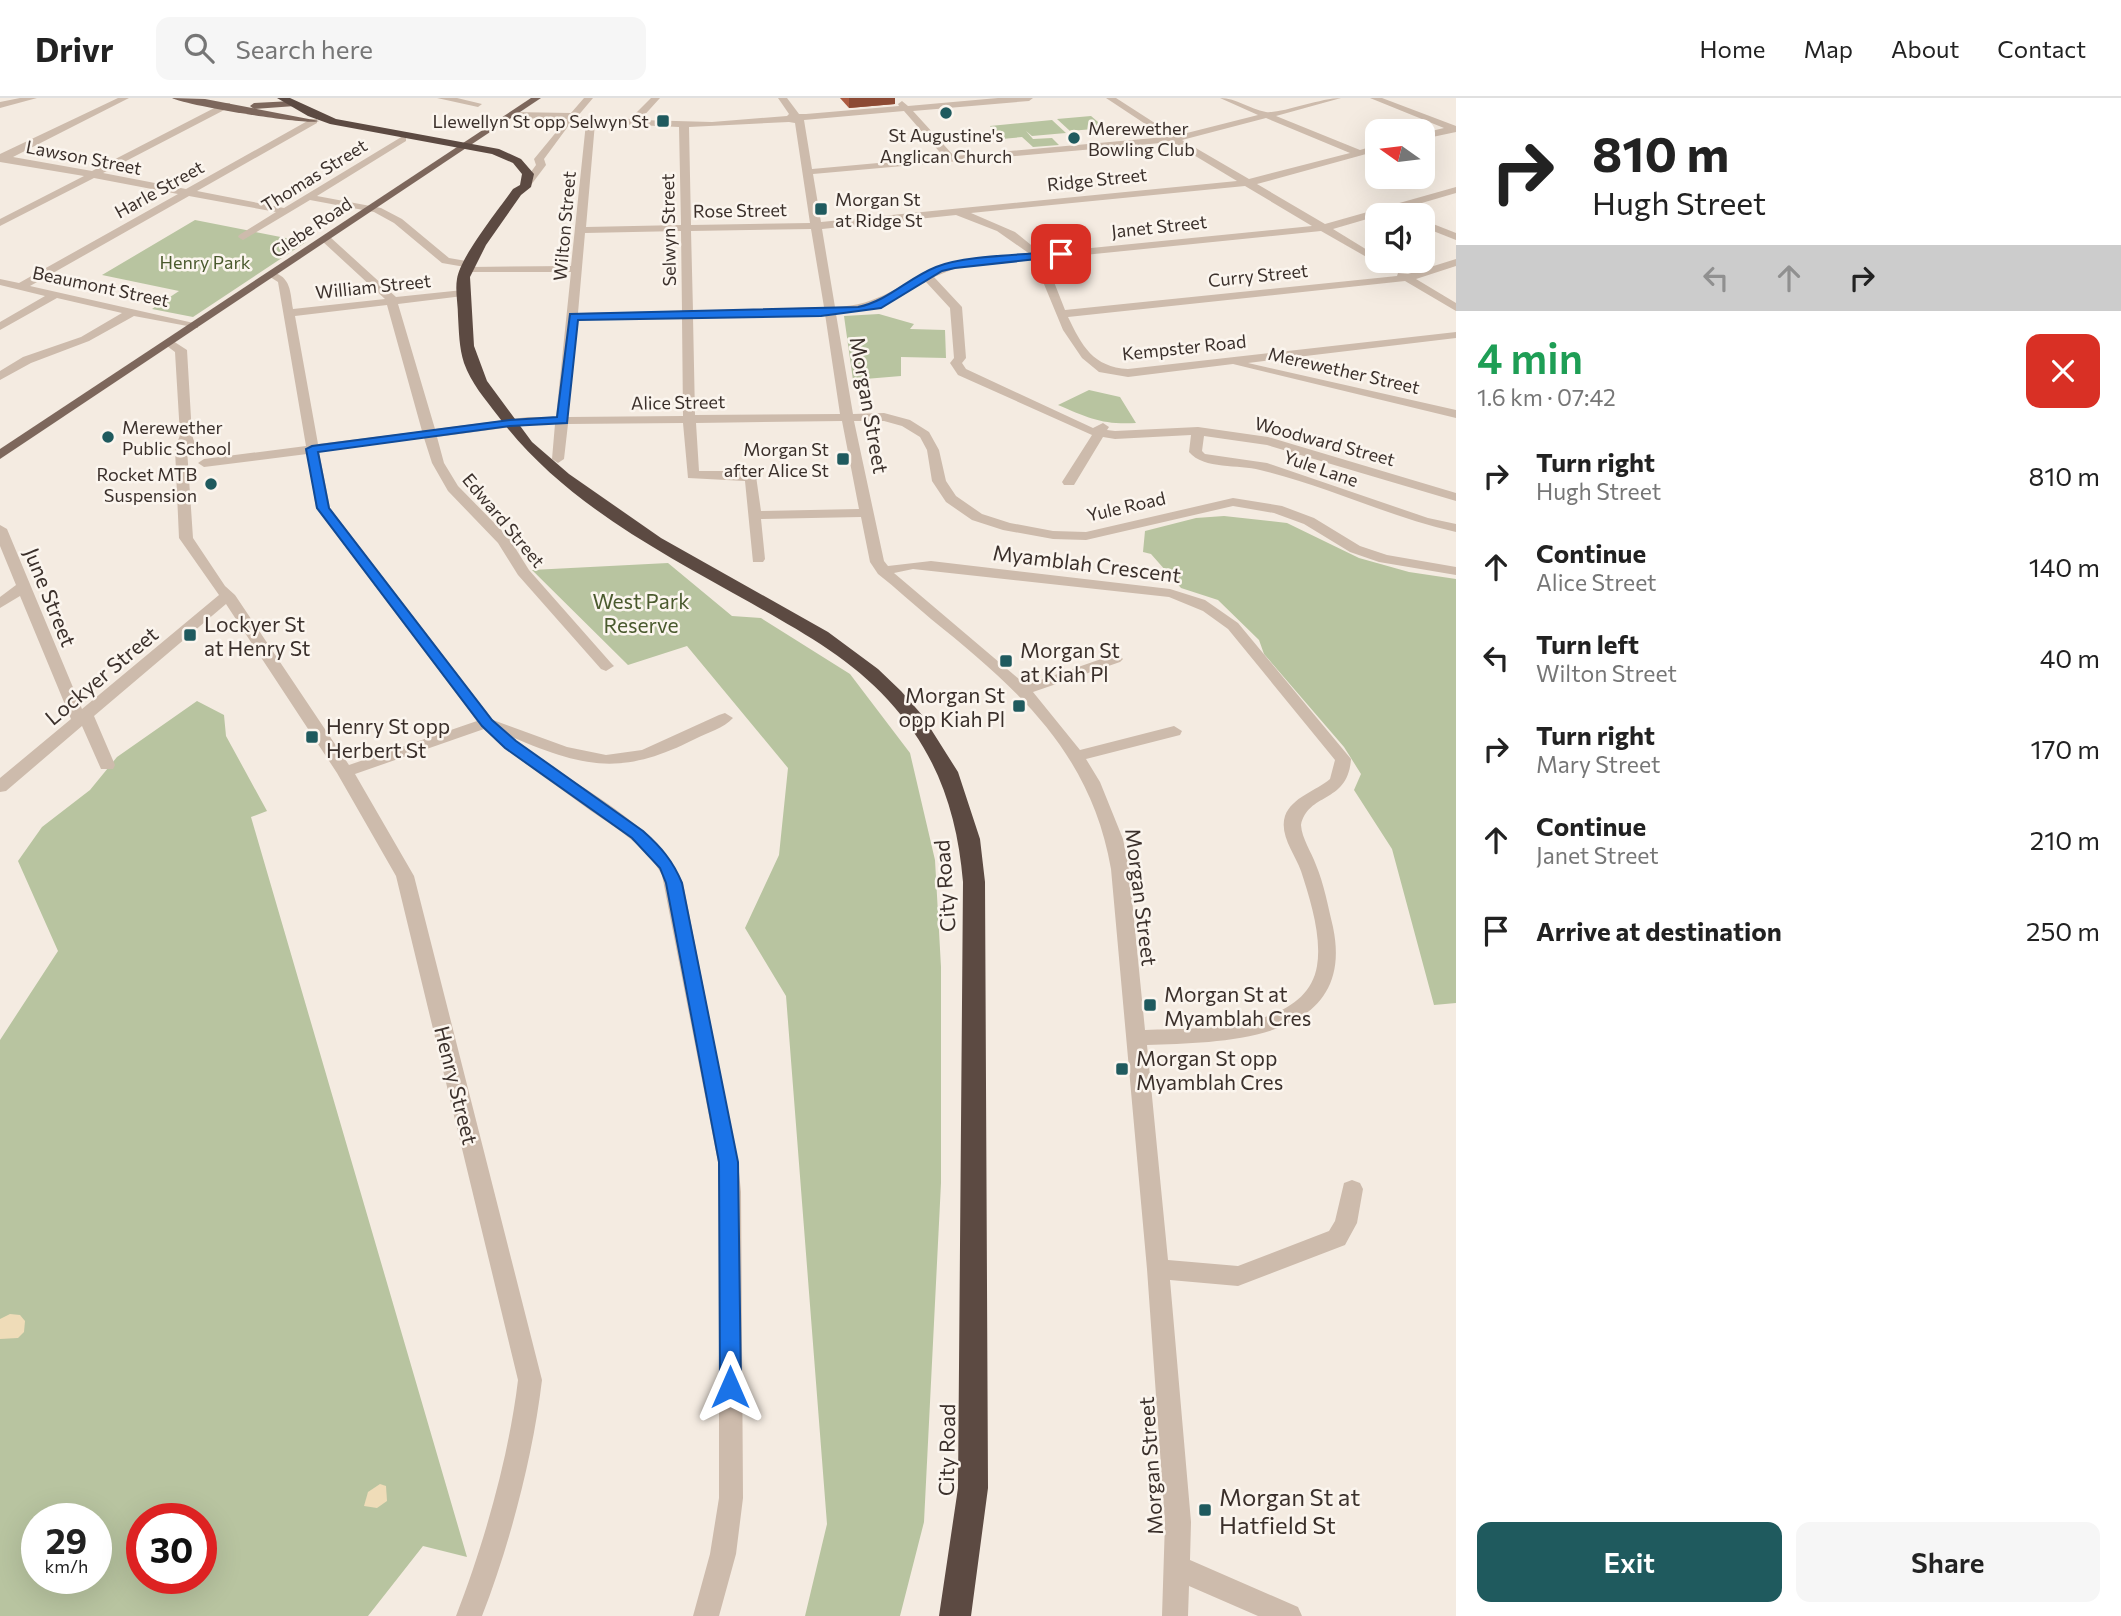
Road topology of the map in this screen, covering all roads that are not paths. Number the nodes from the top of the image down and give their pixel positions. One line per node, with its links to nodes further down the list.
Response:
1 (33, 98): 20 (street)
2 (125, 98): 39 (street)
3 (176, 98): 21 (main road)
4 (441, 98): 19 (street)
5 (537, 98): 24 (main road, Glebe Road)
6 (589, 98): 27 (street)
7 (656, 98): 30 (street)
8 (782, 98): 26 (street, Morgan Street)
9 (897, 98): 22 (street)
10 (1029, 98): 16 (street)
11 (1110, 98): 35 (street)
12 (1224, 98): 25 (street)
13 (1337, 98): 25 (street)
14 (1374, 98): 18 (street)
15 (1402, 98): 18 (street)
16 (995, 99): 22 (street)
17 (283, 102): 21 (main road); 23 (main road); 28 (highway); 36 (highway)
18 (1385, 102): 32 (street)
19 (478, 104)
20 (0, 105)
21 (224, 106): 23 (main road); 42 (street)
22 (906, 108): 26 (street); 40 (street)
23 (239, 110): 28 (main road)
24 (512, 115): 27 (street); 36 (main road, Glebe Road)
25 (1268, 116): 35 (street); 38 (street)
26 (797, 118): 31 (street); 41 (street, Morgan Street)
27 (569, 119): 29 (street); 44 (street)
28 (314, 121): 34 (highway); 46 (street, Harle Street)
29 (591, 121): 30 (street); 58 (street, Wilton Street)
30 (632, 122): 31 (street)
31 (684, 124): 56 (street, Selwyn Street)
32 (1455, 128): 33 (street)
33 (1435, 133)
34 (403, 139): 36 (highway); 47 (street, Thomas Street)
35 (1174, 139): 40 (street); 43 (street)
36 (463, 147): 44 (highway); 49 (main road, Glebe Road)
37 (1365, 151): 38 (street, Ridge Street)
38 (1359, 153): 43 (street, Ridge Street)
39 (1, 158): 42 (street, Lawson Street)
40 (951, 159): 41 (street)
41 (808, 172): 54 (street, Morgan Street)
42 (93, 175): 46 (street, Lawson Street); 53 (street)
43 (1247, 182): 51 (street, Ridge Street); 55 (street)
44 (521, 190): 65 (highway)
45 (1456, 190): 48 (street, Janet Street)
46 (188, 193): 50 (street, Lawson Street); 72 (street, Harle Street)
47 (308, 197): 49 (street); 50 (street, Thomas Street)
48 (1412, 203)
49 (371, 208): 61 (main road, Glebe Road); 65 (street)
50 (286, 211): 59 (street, Thomas Street)
51 (953, 211): 54 (street, Ridge Street); 63 (street)
52 (1365, 216): 55 (street, Janet Street)
53 (0, 223)
54 (816, 226): 56 (street, Rose Street); 78 (street, Morgan Street)
55 (1325, 227): 62 (street); 63 (street, Janet Street)
56 (686, 228): 58 (street, Rose Street); 81 (street, Selwyn Street)
57 (1435, 228): 60 (street)
58 (581, 230): 66 (street, Wilton Street)
59 (243, 237)
60 (1456, 237)
61 (326, 239): 68 (main road, Glebe Road); 75 (street, Edward Street)
62 (1365, 252)
63 (1038, 256): 69 (street, Janet Street); 80 (street, Kempster Road)
64 (1456, 262): 70 (street, Curry Street)
65 (466, 267): 66 (street); 73 (highway, City Road)
66 (578, 269): 82 (street, Wilton Street)
67 (1398, 273): 70 (street)
68 (272, 275): 79 (street); 83 (main road, Glebe Road)
69 (926, 276): 78 (street, Janet Street); 94 (street, Woodward Street)
70 (1406, 278): 76 (street); 80 (street, Curry Street)
71 (0, 282): 72 (street, Beaumont Street)
72 (20, 287): 74 (street, Beaumont Street)
73 (463, 293): 75 (street, William Street); 93 (highway, City Road)
74 (56, 294): 77 (street, Beaumont Street); 84 (street)
75 (391, 301): 79 (street, William Street); 96 (street, Edward Street)
76 (1456, 308)
77 (134, 311): 83 (street, Beaumont Street); 88 (street)
78 (830, 312): 81 (street, Janet Street); 90 (street, Morgan Street)
79 (287, 313): 97 (street)
80 (1062, 314): 87 (street, Kempster Road)
81 (687, 315): 82 (street, Janet Street); 91 (street, Selwyn Street)
82 (573, 317): 92 (street, Wilton Street)
83 (194, 326): 86 (main road, Glebe Road)
84 (0, 327)
85 (1456, 335): 87 (street, Kempster Road)
86 (169, 343): 98 (main road, Glebe Road); 112 (street, Henry Street)
87 (1225, 361): 89 (street, Merewether Street)
88 (0, 376)
89 (1456, 414)
90 (847, 416): 91 (street, Alice Street); 104 (street, Morgan Street); 109 (street, Yule Road)
91 (689, 419): 92 (street, Alice Street); 105 (street, Selwyn Street)
92 (563, 421): 93 (street, Alice Street); 99 (street, Wilton Street)
93 (510, 423): 96 (street, Alice Street); 131 (highway, City Road)
94 (1102, 430): 95 (street, Woodward Street); 101 (street); 102 (street, Woodward Street)
95 (1198, 431): 103 (street, Woodward Street); 106 (street, Yule Lane)
96 (431, 434): 97 (street, Alice Street); 115 (street, Edward Street)
97 (312, 449): 100 (street, Alice Street); 119 (street)
98 (0, 455)
99 (558, 459)
100 (204, 463)
101 (1069, 482)
102 (1456, 488)
103 (1456, 497)
104 (867, 513): 105 (street); 110 (street, Morgan Street)
105 (755, 515): 108 (street)
106 (1456, 528)
107 (0, 529): 111 (street, June Street)
108 (758, 559)
109 (1456, 570)
110 (883, 571): 116 (street, Morgan Street); 125 (street, Myamblah Crescent)
111 (24, 586): 113 (street); 117 (street, June Street)
112 (228, 595): 117 (street, Lockyer Street); 123 (street, Henry Street)
113 (0, 604)
114 (1115, 659): 116 (street)
115 (606, 666)
116 (1025, 690): 121 (street, Morgan Street)
117 (82, 718): 122 (street, June Street); 124 (street, Lockyer Street)
118 (725, 718): 119 (street)
119 (487, 723): 123 (street); 130 (street)
120 (1174, 731): 121 (street)
121 (1078, 756): 125 (street, Morgan Street)
122 (107, 765)
123 (345, 772): 129 (street, Henry Street)
124 (0, 787)
125 (1136, 1038): 127 (street, Morgan Street)
126 (1352, 1189): 127 (street)
127 (1158, 1269): 128 (street, Morgan Street)
128 (1178, 1568): 132 (street, Morgan Street); 133 (street)
129 (469, 1616)
130 (706, 1616)
131 (955, 1616)
132 (1175, 1616)
133 (1289, 1616)

